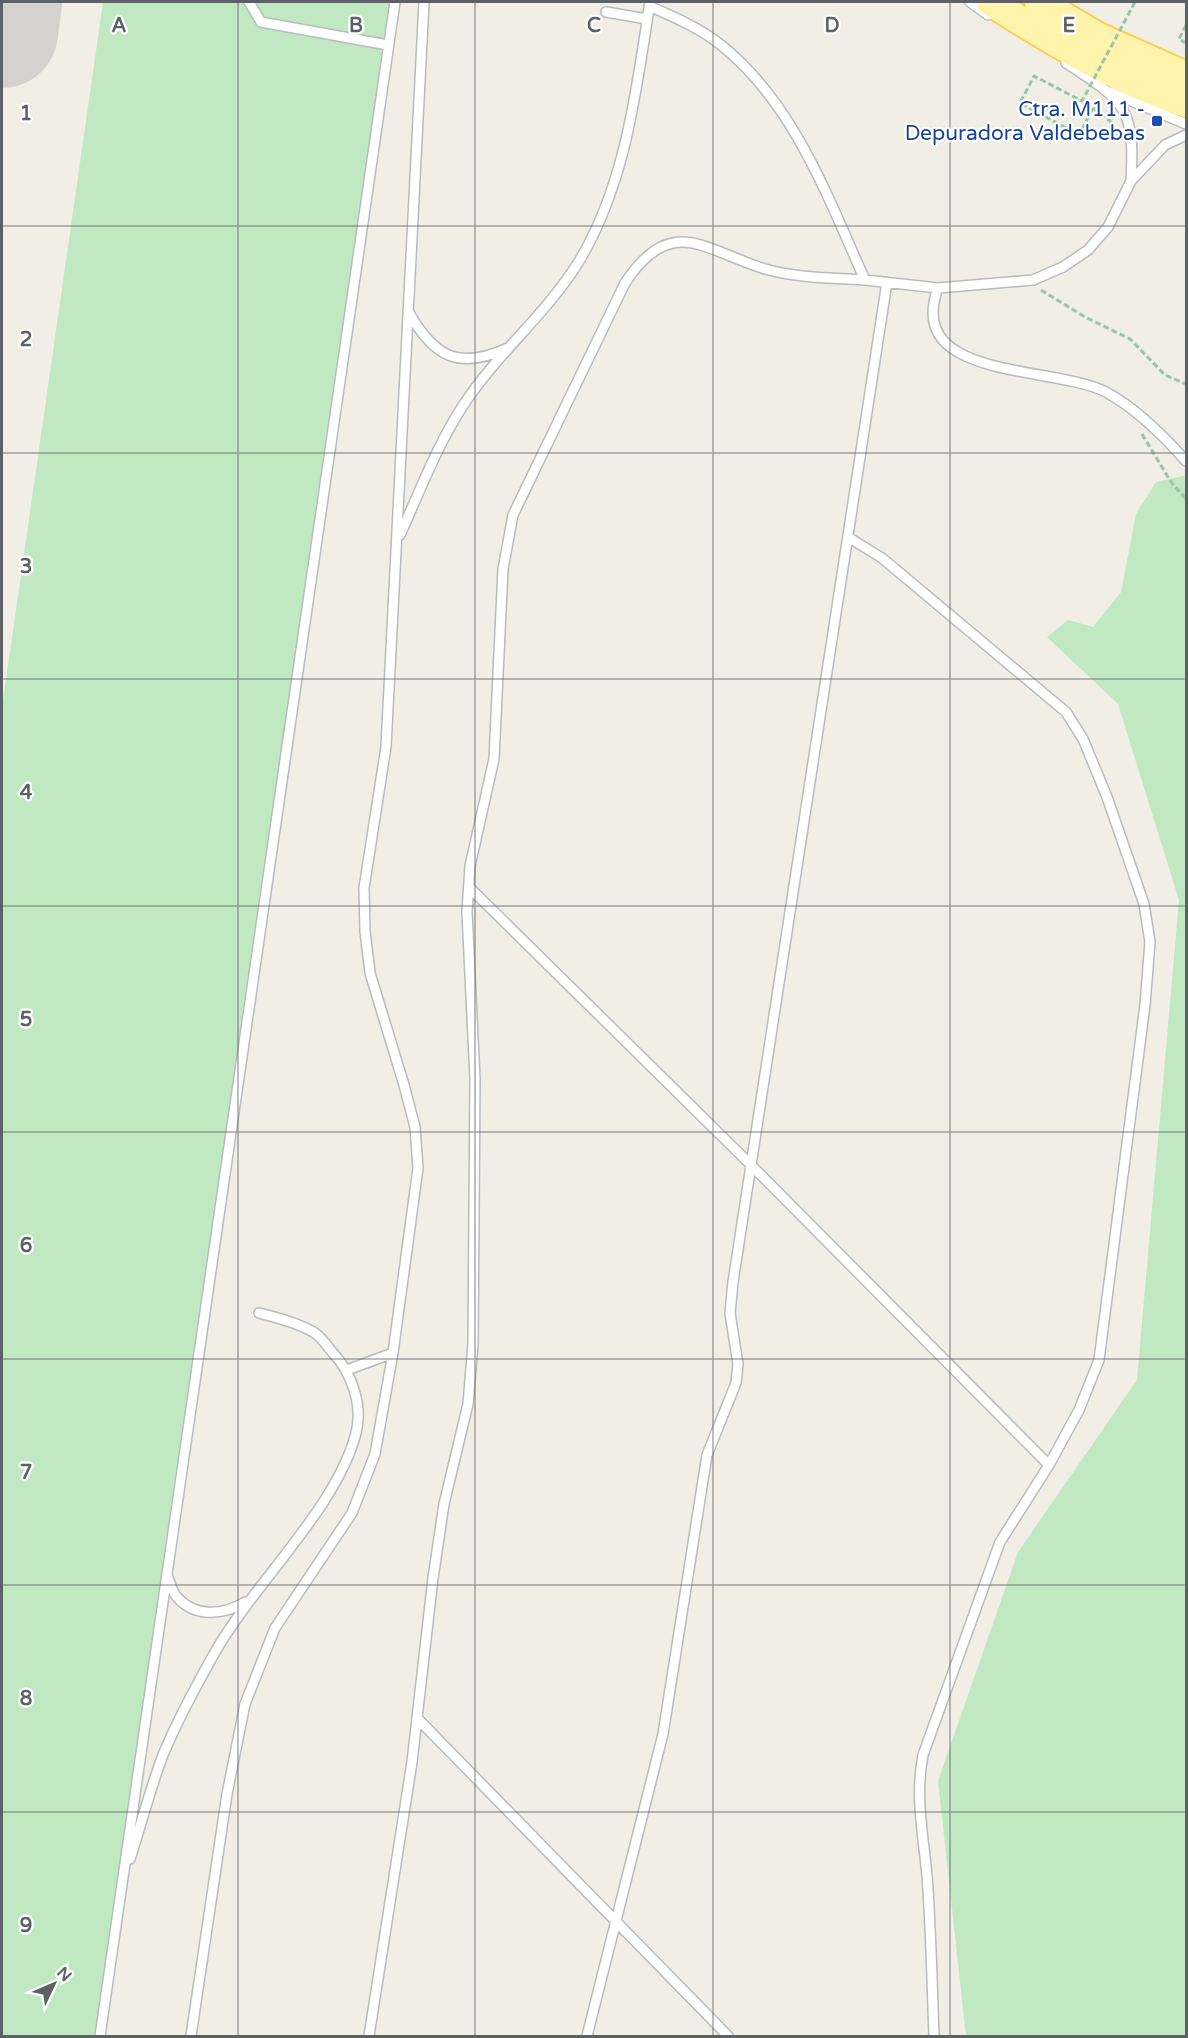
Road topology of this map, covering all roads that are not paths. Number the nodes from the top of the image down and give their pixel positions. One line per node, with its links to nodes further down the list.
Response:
1 (249, 2): 10 (lane)
2 (395, 2): 10 (lane)
3 (424, 2): 21 (lane)
4 (970, 2): 8 (lane)
5 (1039, 2): 12 (main road)
6 (650, 4): 9 (lane); 18 (lane)
7 (606, 12): 9 (lane)
8 (995, 12): 14 (main road)
9 (647, 19): 22 (lane)
10 (388, 45): 32 (lane)
11 (1054, 56): 13 (lane)
12 (1186, 76)
13 (1110, 92): 15 (lane); 17 (lane)
14 (1186, 103)
15 (1186, 123)
16 (1186, 135): 17 (lane)
17 (1131, 181): 20 (lane)
18 (865, 280): 19 (lane); 26 (lane)
19 (887, 282): 20 (lane); 24 (lane)
20 (938, 288): 23 (lane)
21 (408, 311): 22 (lane); 25 (lane)
22 (513, 346): 25 (lane)
23 (1186, 460)
24 (848, 537): 27 (lane); 31 (lane)
25 (397, 542): 29 (lane)
26 (469, 887): 27 (lane); 34 (lane)
27 (751, 1166): 31 (lane); 36 (lane)
28 (260, 1313): 30 (lane)
29 (393, 1353): 30 (lane); 38 (lane)
30 (347, 1370): 33 (lane)
31 (1049, 1465): 42 (lane)
32 (167, 1575): 33 (lane); 35 (lane)
33 (249, 1600): 35 (lane)
34 (417, 1718): 36 (lane); 39 (lane)
35 (122, 1884): 37 (lane)
36 (616, 1922): 40 (lane); 41 (lane)
37 (100, 2037)
38 (191, 2037)
39 (369, 2037)
40 (587, 2037)
41 (728, 2037)
42 (934, 2037)

